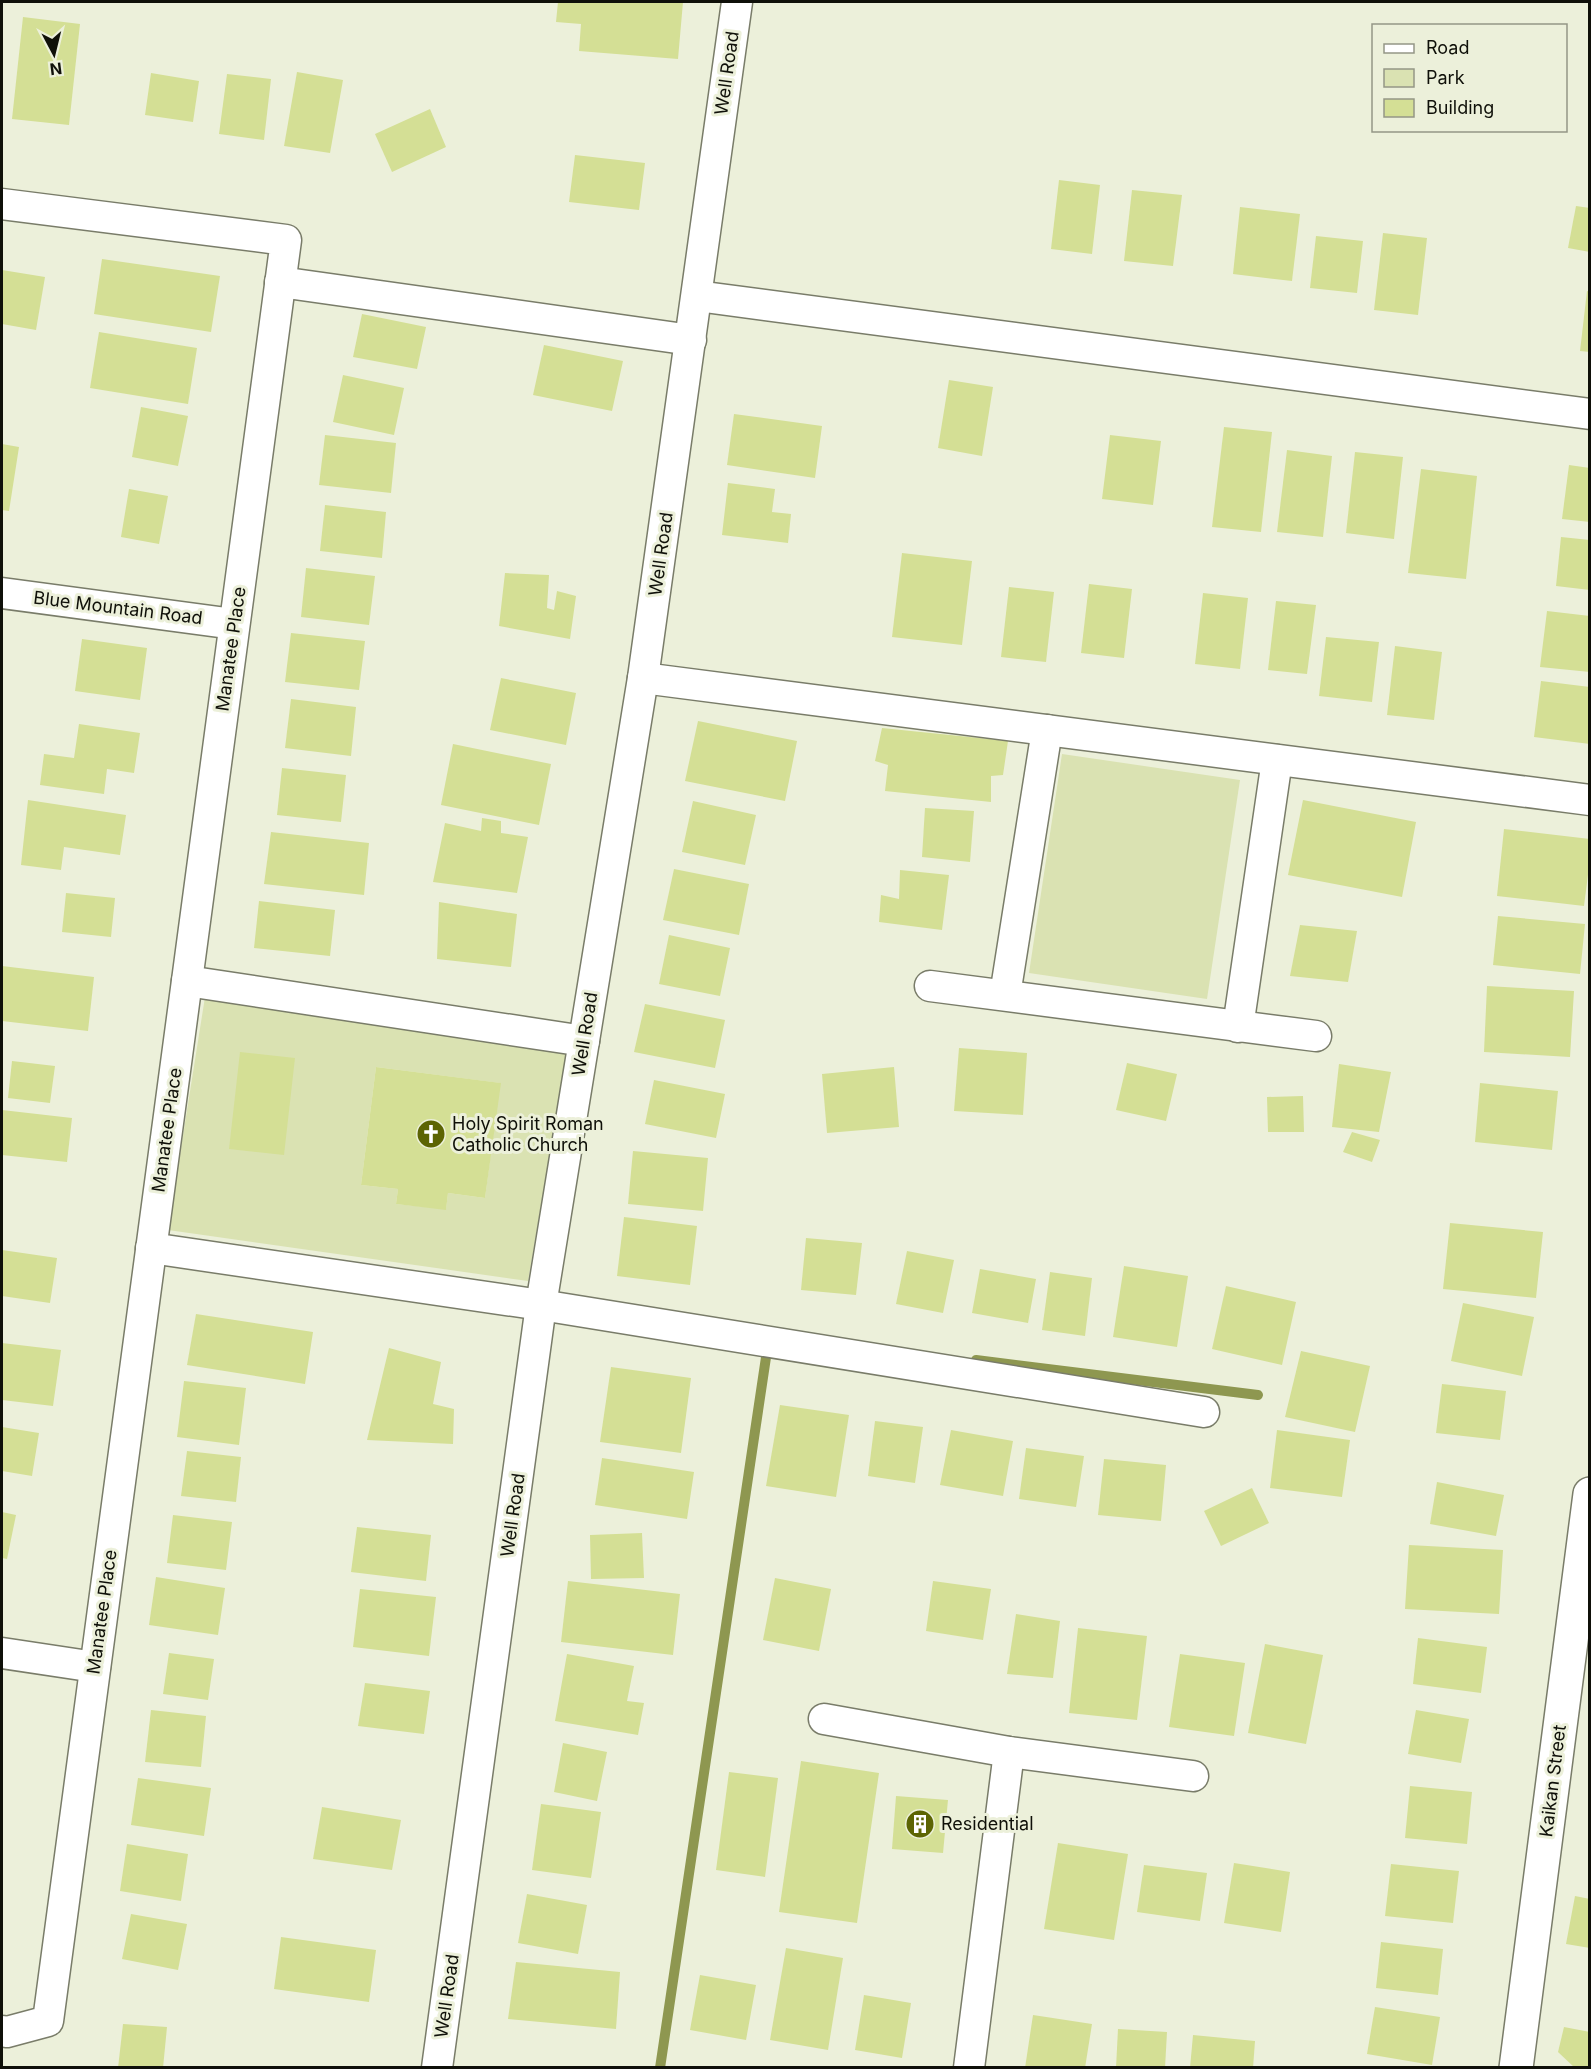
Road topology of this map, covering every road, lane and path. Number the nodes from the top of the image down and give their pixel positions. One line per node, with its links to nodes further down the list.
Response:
1 (737, 2): 4 (street, Well Road)
2 (2, 204): 3 (street, Manatee Place)
3 (280, 282): 5 (street); 8 (street, Manatee Place)
4 (698, 296): 5 (street, Well Road); 6 (street)
5 (691, 340): 9 (street, Well Road)
6 (1590, 414)
7 (2, 593): 8 (street, Blue Mountain Road)
8 (234, 624): 13 (street, Manatee Place)
9 (643, 678): 10 (street); 18 (street, Well Road)
10 (1047, 730): 11 (street); 15 (street)
11 (1277, 760): 12 (street); 16 (street)
12 (1590, 800)
13 (187, 981): 18 (street); 19 (street, Manatee Place)
14 (930, 986): 15 (street)
15 (1005, 995): 16 (street)
16 (1238, 1027): 17 (street)
17 (1316, 1036)
18 (584, 1041): 20 (street, Well Road)
19 (151, 1248): 20 (street); 24 (street, Manatee Place)
20 (542, 1305): 21 (street); 29 (street, Well Road)
21 (1204, 1412)
22 (1590, 1494): 31 (street, Kaikan Street)
23 (2, 1653): 24 (street)
24 (95, 1667): 28 (street, Manatee Place)
25 (824, 1719): 26 (street)
26 (1009, 1752): 27 (street); 30 (street)
27 (1193, 1776)
28 (2, 2031)
29 (437, 2067)
30 (969, 2067)
31 (1516, 2067)

